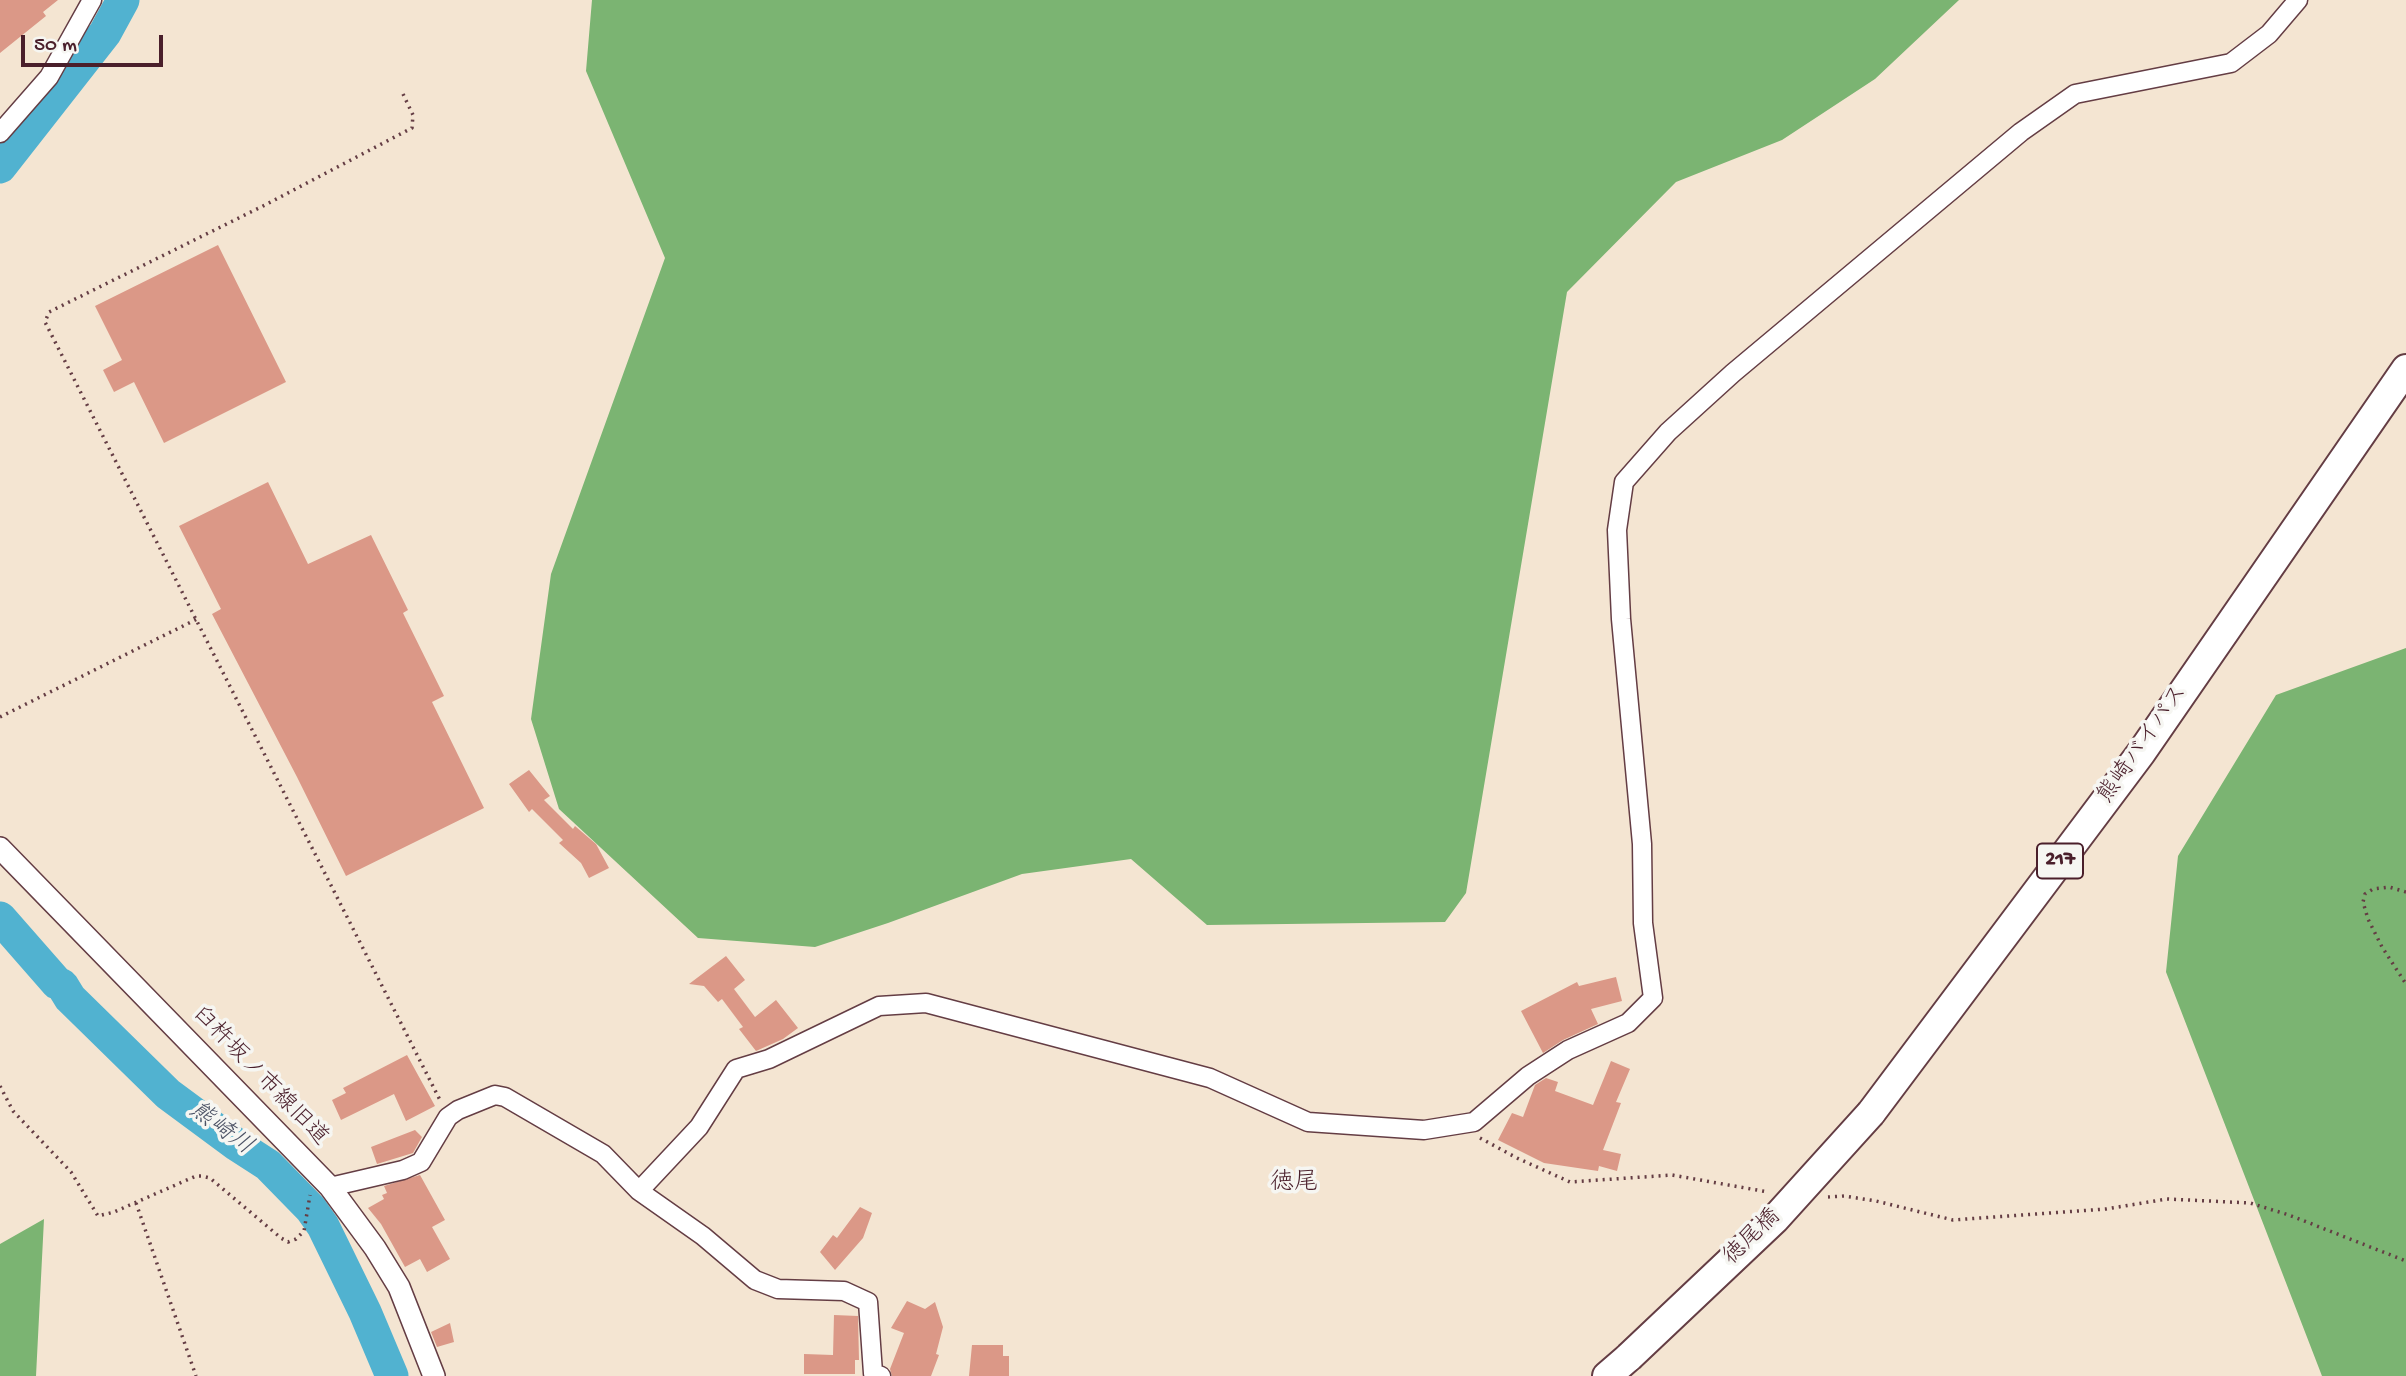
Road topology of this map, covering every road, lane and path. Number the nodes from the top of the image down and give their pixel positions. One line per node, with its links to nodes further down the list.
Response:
1 (92, 0): 4 (street)
2 (2298, 0): 14 (street)
3 (403, 94): 6 (path)
4 (0, 133)
5 (2406, 369): 12 (highway, 熊崎バイパス / 217)
6 (197, 619): 7 (path); 13 (path)
7 (0, 717)
8 (0, 848): 15 (street, 臼杵坂ノ市線旧道)
9 (2406, 892): 10 (path)
10 (2406, 984)
11 (0, 1087): 19 (path)
12 (1871, 1113): 24 (highway, 徳尾橋 / 217, bridge)
13 (449, 1117): 15 (street); 16 (street)
14 (1474, 1122): 16 (street); 17 (path)
15 (320, 1189): 19 (path); 22 (street, 臼杵坂ノ市線旧道)
16 (639, 1191): 23 (street)
17 (1769, 1193)
18 (1817, 1197): 20 (path)
19 (136, 1203): 21 (path)
20 (2406, 1261)
21 (196, 1376)
22 (434, 1376)
23 (881, 1376)
24 (1607, 1376)

